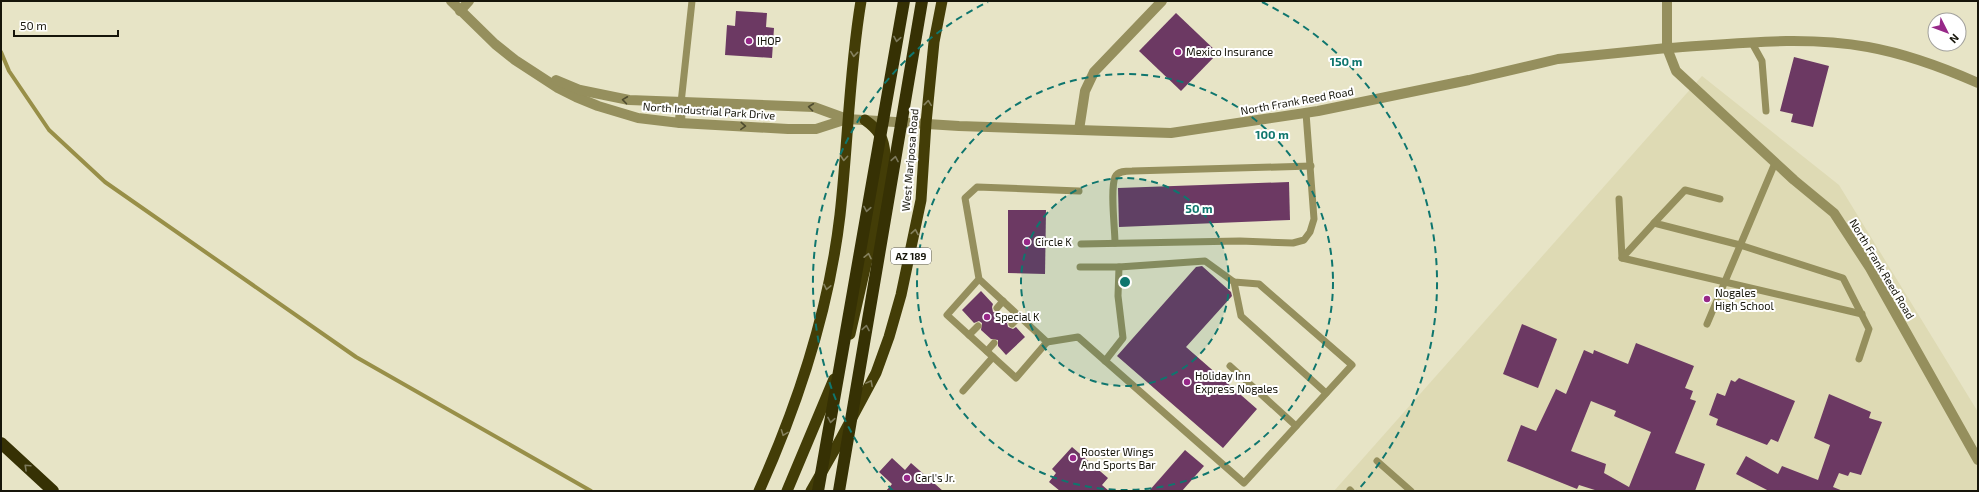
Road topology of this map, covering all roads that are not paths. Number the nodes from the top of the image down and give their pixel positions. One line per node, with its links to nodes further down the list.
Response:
1 (451, 1): 10 (street, North Industrial Park Drive)
2 (469, 1): 10 (street)
3 (861, 1): 18 (highway, one-way to 18)
4 (904, 1): 63 (highway, one-way to 63)
5 (922, 1): 64 (highway, one-way to 5)
6 (942, 1): 21 (highway, West Mariposa Road / AZ 189, one-way to 6)
7 (1162, 1): 22 (street)
8 (1668, 1): 12 (street)
9 (692, 2): 15 (lane)
10 (460, 11): 13 (street, North Industrial Park Drive)
11 (1752, 43): 12 (street, North Frank Reed Road); 14 (street, North Frank Reed Road); 16 (lane)
12 (1667, 48): 17 (street, North Frank Reed Road); 23 (street, North Frank Reed Road)
13 (530, 69): 15 (street, North Industrial Park Drive, one-way to 13); 20 (street, North Industrial Park Drive)
14 (1978, 83)
15 (681, 103): 18 (street, North Industrial Park Drive, one-way to 15); 20 (street)
16 (1766, 111)
17 (1306, 112): 22 (street, North Frank Reed Road); 24 (lane)
18 (847, 119): 19 (street, North Industrial Park Drive); 20 (street, North Industrial Park Drive, one-way to 18); 60 (highway, one-way to 60)
19 (865, 120): 21 (street, North Industrial Park Drive); 61 (highway, one-way to 19)
20 (680, 123)
21 (926, 123): 22 (street, North Frank Reed Road); 62 (highway, West Mariposa Road / AZ 189, one-way to 21)
22 (1079, 130)
23 (1775, 163): 31 (lane); 57 (street, North Frank Reed Road)
24 (1311, 166): 30 (lane); 30 (lane)
25 (1079, 191): 35 (lane)
26 (1619, 199): 32 (lane)
27 (1720, 200): 28 (lane)
28 (1654, 223): 31 (lane); 32 (lane)
29 (1081, 244): 30 (lane)
30 (1115, 244)
31 (1740, 245): 37 (lane); 40 (lane)
32 (1622, 258): 37 (lane)
33 (1080, 267): 34 (lane)
34 (1119, 267): 36 (lane); 51 (lane)
35 (978, 279): 38 (lane); 45 (lane)
36 (1234, 282): 54 (lane); 54 (lane)
37 (1724, 282): 40 (lane); 43 (lane)
38 (1003, 301): 39 (lane); 41 (lane)
39 (997, 308)
40 (1862, 314): 50 (lane)
41 (1019, 317): 42 (lane); 46 (lane)
42 (1012, 324)
43 (1706, 324)
44 (978, 326): 45 (lane)
45 (969, 335): 48 (lane)
46 (1047, 342): 49 (lane); 51 (lane)
47 (994, 343): 48 (lane)
48 (987, 351): 49 (lane)
49 (993, 357): 53 (lane)
50 (1859, 359)
51 (1105, 361): 55 (lane)
52 (1230, 366): 55 (lane)
53 (962, 391)
54 (1326, 393): 55 (lane)
55 (1296, 426)
56 (1, 443): 59 (highway, one-way to 56)
57 (1978, 460)
58 (1377, 461): 65 (lane)
59 (53, 491)
60 (759, 491)
61 (788, 491)
62 (811, 491)
63 (818, 491)
64 (839, 491)
65 (1412, 491)

